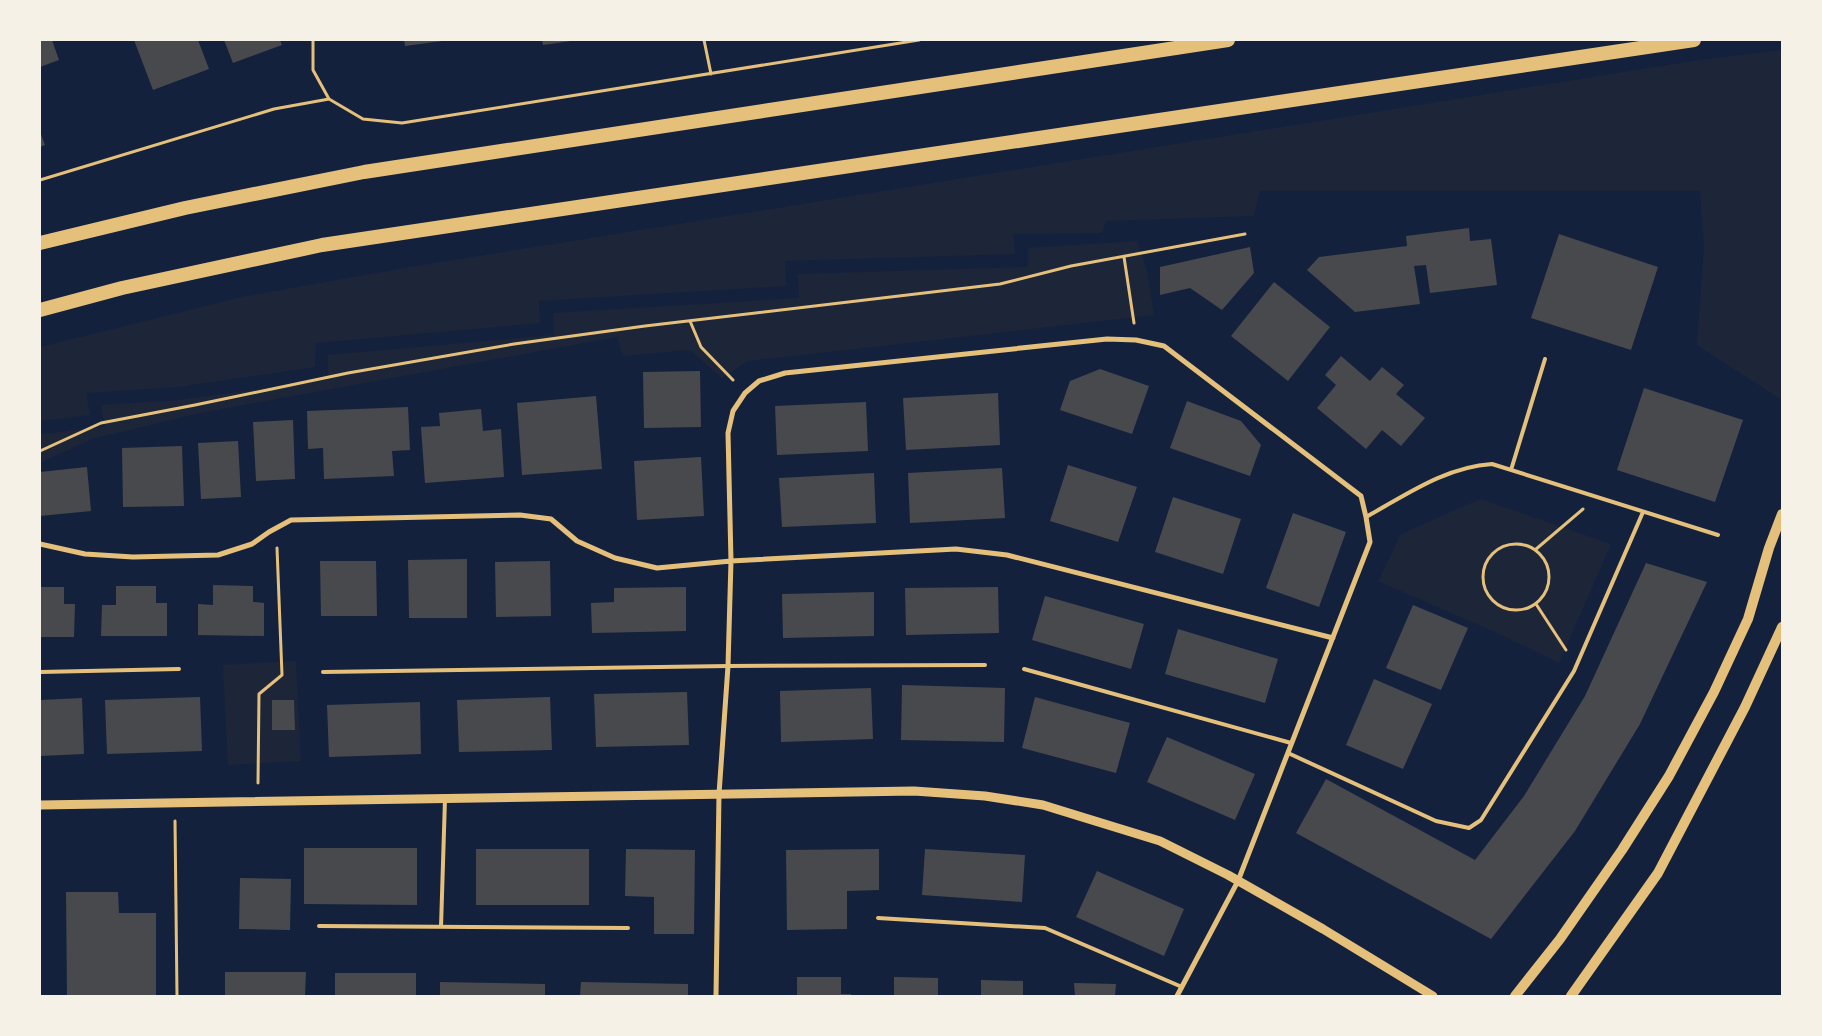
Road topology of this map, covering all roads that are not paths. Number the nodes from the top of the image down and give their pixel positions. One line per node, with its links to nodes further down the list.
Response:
1 (1228, 40): 3 (highway)
2 (1694, 40): 4 (highway)
3 (40, 243)
4 (40, 310)
5 (1544, 359): 6 (lane)
6 (1511, 470): 7 (lane); 9 (lane)
7 (1643, 512): 10 (lane); 22 (lane)
8 (1782, 514): 35 (main road)
9 (1366, 516): 12 (street); 14 (street)
10 (1718, 535)
11 (40, 544): 12 (street)
12 (731, 561): 14 (street); 16 (street)
13 (1782, 626): 36 (main road)
14 (1333, 638): 21 (street)
15 (985, 665): 16 (lane)
16 (728, 666): 20 (lane); 23 (street)
17 (179, 669): 19 (lane)
18 (1024, 669): 21 (lane)
19 (40, 672)
20 (323, 672)
21 (1291, 743): 22 (street)
22 (1288, 753): 26 (street)
23 (720, 794): 24 (street); 26 (street); 32 (street)
24 (445, 798): 25 (street); 29 (lane)
25 (40, 805)
26 (1238, 881): 31 (street); 34 (street)
27 (878, 918): 31 (lane)
28 (319, 926): 29 (lane)
29 (441, 927): 30 (lane)
30 (628, 928)
31 (1182, 987): 33 (street)
32 (716, 996)
33 (1177, 996)
34 (1434, 996)
35 (1515, 996)
36 (1570, 996)

